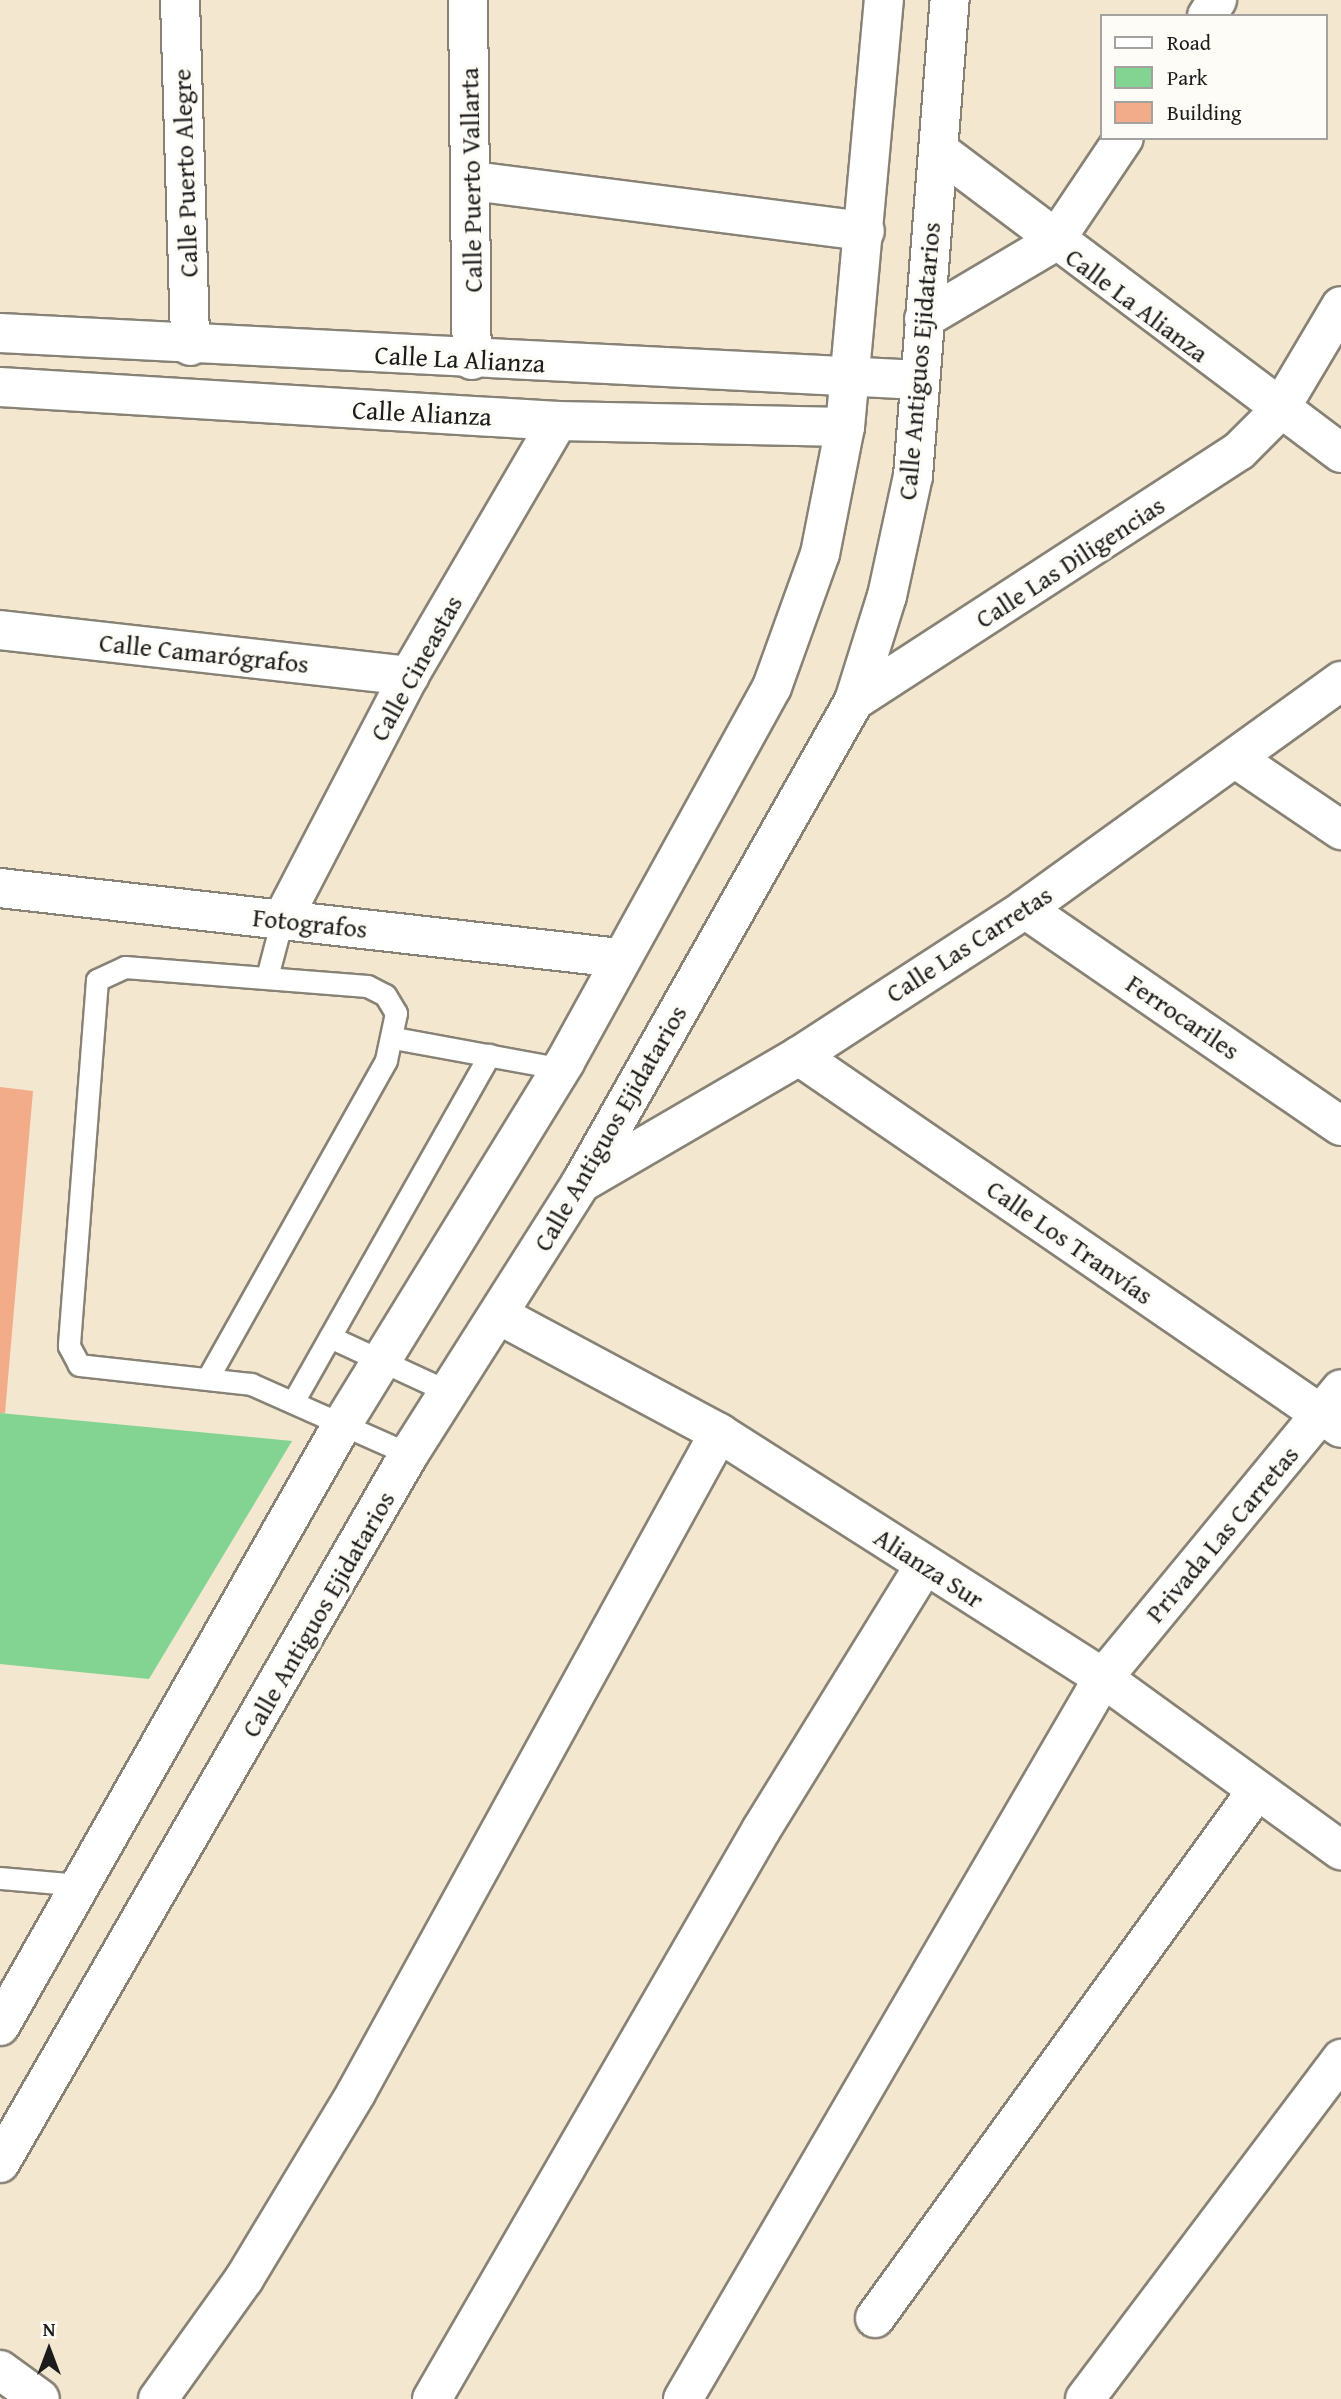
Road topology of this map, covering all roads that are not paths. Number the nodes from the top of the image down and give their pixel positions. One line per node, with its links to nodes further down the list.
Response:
1 (180, 0): 13 (street, Calle Puerto Alegre)
2 (468, 0): 7 (street, Calle Puerto Vallarta)
3 (884, 0): 8 (street)
4 (950, 0): 6 (street, Calle Antiguos Ejidatarios)
5 (1123, 140): 9 (street)
6 (939, 150): 9 (street, Calle La Alianza); 11 (street, Calle Antiguos Ejidatarios)
7 (473, 181): 8 (street); 14 (street, Calle Puerto Vallarta)
8 (865, 231): 15 (street)
9 (1054, 242): 11 (street); 18 (street, Calle La Alianza)
10 (1341, 306): 18 (street, Calle Las Diligencias)
11 (924, 319): 16 (street, Calle Antiguos Ejidatarios)
12 (0, 333): 13 (street, Calle La Alianza)
13 (190, 346): 14 (street, Calle La Alianza)
14 (472, 360): 15 (street, Calle La Alianza)
15 (852, 377): 16 (street, Calle La Alianza); 20 (street)
16 (920, 380): 25 (street, Calle Antiguos Ejidatarios)
17 (0, 387): 19 (street, Calle Alianza)
18 (1278, 412): 21 (street, Calle La Alianza); 25 (street, Calle Las Diligencias)
19 (558, 421): 20 (street, Calle Alianza); 23 (street, Calle Cineastas)
20 (845, 427): 31 (street)
21 (1341, 453)
22 (0, 630): 23 (street, Calle Camarógrafos)
23 (409, 676): 30 (street, Calle Cineastas)
24 (1341, 681): 26 (street, Calle Las Carretas)
25 (854, 701): 38 (street, Calle Antiguos Ejidatarios)
26 (1236, 759): 27 (street); 29 (street, Calle Las Carretas)
27 (1341, 830)
28 (0, 888): 30 (street, Fotografos)
29 (1025, 909): 35 (street, Calle Las Carretas); 37 (street, Ferrocariles)
30 (282, 920): 31 (street, Fotografos); 32 (lane)
31 (620, 958): 36 (street)
32 (267, 977): 33 (lane); 42 (lane)
33 (394, 1038): 34 (lane); 42 (lane)
34 (489, 1055): 36 (lane); 40 (lane)
35 (799, 1056): 38 (street, Calle Las Carretas); 45 (street, Calle Los Tranvías)
36 (558, 1068): 41 (street)
37 (1341, 1126)
38 (581, 1183): 39 (street, Calle Antiguos Ejidatarios)
39 (499, 1315): 43 (street, Calle Antiguos Ejidatarios); 47 (street, Alianza Sur)
40 (330, 1337): 41 (lane); 44 (lane)
41 (380, 1360): 43 (lane); 46 (street)
42 (210, 1374): 44 (lane)
43 (449, 1392): 48 (street, Calle Antiguos Ejidatarios)
44 (293, 1402): 46 (lane)
45 (1334, 1411): 50 (street, Privada Las Carretas)
46 (343, 1423): 48 (lane); 54 (street)
47 (719, 1433): 49 (street, Alianza Sur); 61 (street)
48 (409, 1454): 57 (street, Calle Antiguos Ejidatarios)
49 (924, 1566): 50 (street, Alianza Sur); 62 (street)
50 (1103, 1678): 51 (street, Alianza Sur); 63 (street, Privada Las Carretas)
51 (1255, 1793): 52 (street, Alianza Sur); 58 (street)
52 (1341, 1850)
53 (0, 1878): 54 (lane)
54 (80, 1885): 55 (street)
55 (0, 2026)
56 (1341, 2059): 64 (street)
57 (0, 2163)
58 (875, 2318)
59 (0, 2370): 60 (street)
60 (40, 2399)
61 (158, 2399)
62 (432, 2399)
63 (683, 2399)
64 (1085, 2399)

